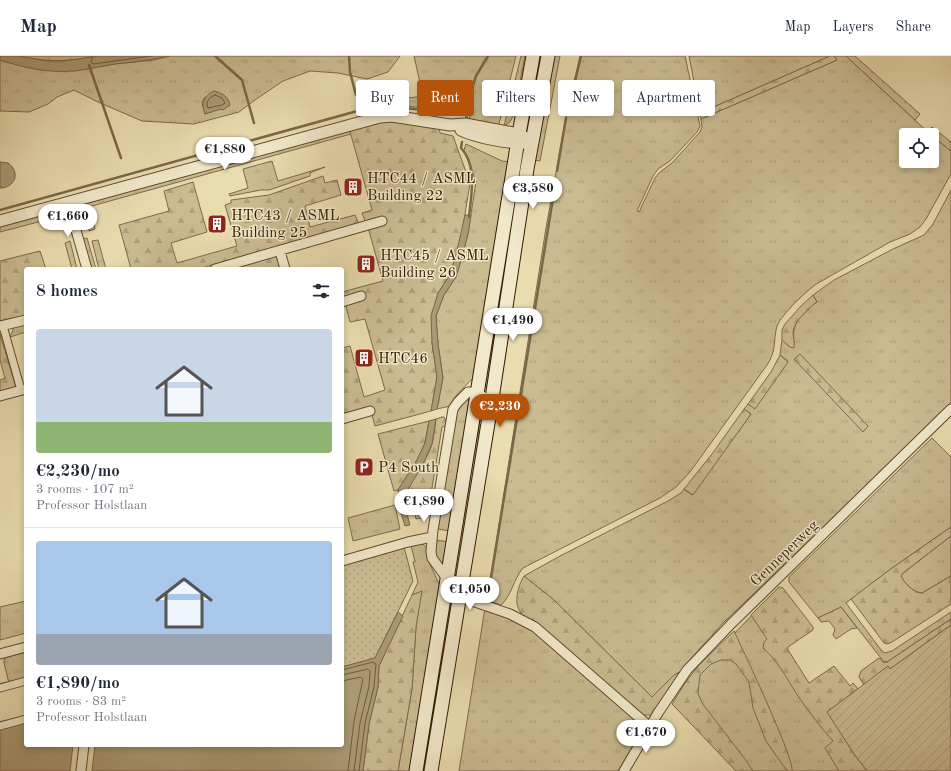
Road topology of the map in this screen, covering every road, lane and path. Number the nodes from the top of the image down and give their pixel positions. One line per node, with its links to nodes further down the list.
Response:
1 (532, 56): 3 (main road)
2 (548, 56): 4 (main road)
3 (518, 139): 4 (street); 5 (street); 17 (main road)
4 (532, 142): 19 (main road)
5 (68, 202): 6 (street); 9 (street)
6 (0, 221)
7 (382, 221): 8 (street)
8 (280, 251): 10 (street); 11 (street)
9 (86, 267)
10 (222, 267)
11 (285, 267)
12 (361, 296): 13 (street)
13 (344, 301)
14 (24, 320): 15 (street)
15 (2, 326): 16 (street)
16 (24, 389): 18 (street)
17 (478, 392): 19 (street); 23 (street); 25 (main road)
18 (0, 396)
19 (491, 405): 26 (main road)
20 (951, 409): 34 (street, Genneperweg)
21 (370, 411): 22 (street)
22 (344, 418)
23 (432, 537): 24 (street); 25 (street)
24 (344, 560)
25 (448, 580): 26 (street); 37 (main road)
26 (462, 581): 38 (main road)
27 (472, 601): 34 (street)
28 (24, 648): 29 (street)
29 (0, 654)
30 (24, 682): 31 (street)
31 (0, 688)
32 (24, 720): 33 (street)
33 (0, 726)
34 (650, 727): 39 (street, Genneperweg)
35 (84, 747): 36 (street)
36 (81, 771)
37 (416, 771)
38 (432, 771)
39 (624, 771)

